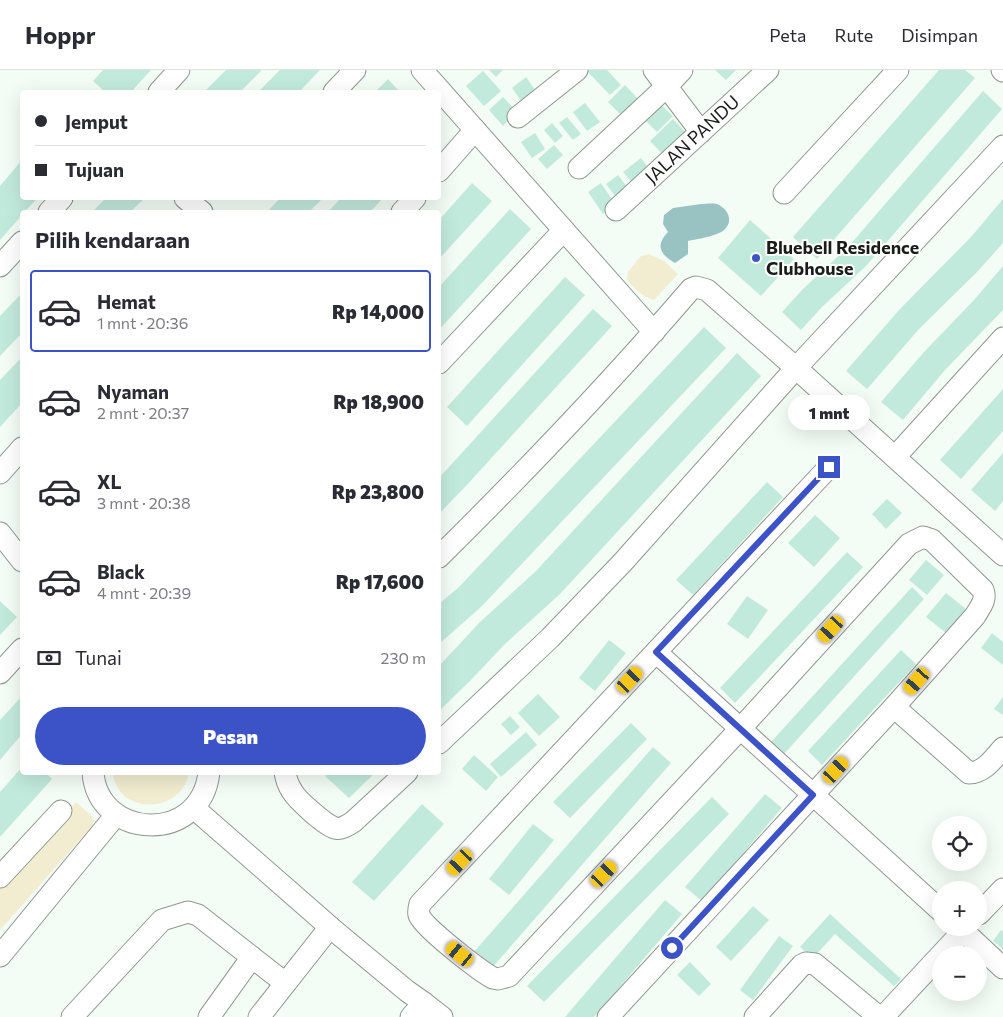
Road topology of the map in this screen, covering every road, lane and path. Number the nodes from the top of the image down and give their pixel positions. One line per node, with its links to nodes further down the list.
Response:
1 (179, 70): 9 (street)
2 (355, 70): 10 (street)
3 (422, 70): 11 (street)
4 (578, 70): 13 (street)
5 (682, 70): 8 (street)
6 (768, 70): 15 (street, JALAN PANDU)
7 (898, 70): 19 (street)
8 (660, 78): 15 (street); 17 (street)
9 (161, 90)
10 (336, 90)
11 (440, 90)
12 (441, 92): 14 (street)
13 (518, 117)
14 (475, 130): 18 (street); 27 (street)
15 (701, 132): 26 (street, JALAN PANDU)
16 (1003, 146): 33 (street)
17 (579, 168)
18 (441, 169)
19 (784, 193)
20 (60, 200): 23 (street)
21 (187, 200): 24 (street)
22 (413, 200): 25 (street)
23 (51, 210)
24 (200, 210)
25 (404, 210)
26 (616, 210)
27 (563, 230): 30 (street); 32 (street)
28 (20, 244): 29 (street)
29 (0, 266)
30 (654, 332): 33 (street); 40 (street)
31 (1003, 338): 35 (street)
32 (441, 361)
33 (796, 368): 35 (street); 47 (street)
34 (20, 450): 37 (street)
35 (895, 457): 39 (street)
36 (829, 467): 43 (street)
37 (0, 473)
38 (0, 533): 41 (street)
39 (1000, 544)
40 (441, 555)
41 (20, 558)
42 (20, 651): 44 (street)
43 (656, 652): 46 (street); 46 (street)
44 (0, 673)
45 (894, 707): 46 (street); 48 (street); 53 (street)
46 (740, 729): 53 (street)
47 (441, 741)
48 (1003, 748)
49 (94, 775): 56 (street)
50 (209, 775): 54 (street)
51 (286, 775): 52 (street)
52 (404, 775)
53 (813, 795): 59 (street); 73 (street)
54 (195, 809): 56 (street); 61 (street)
55 (61, 811): 57 (street)
56 (116, 815): 64 (street)
57 (0, 876)
58 (1003, 889): 60 (street)
59 (932, 903)
60 (987, 906)
61 (330, 927): 67 (street); 68 (street)
62 (956, 936): 75 (street)
63 (971, 936): 66 (street)
64 (0, 956)
65 (252, 957): 67 (street); 69 (street); 70 (street)
66 (1003, 968)
67 (285, 983): 71 (street)
68 (417, 1010): 72 (street)
69 (72, 1017)
70 (209, 1017)
71 (259, 1017)
72 (442, 1017)
73 (608, 1017)
74 (755, 1017): 75 (street)
75 (881, 1017)

